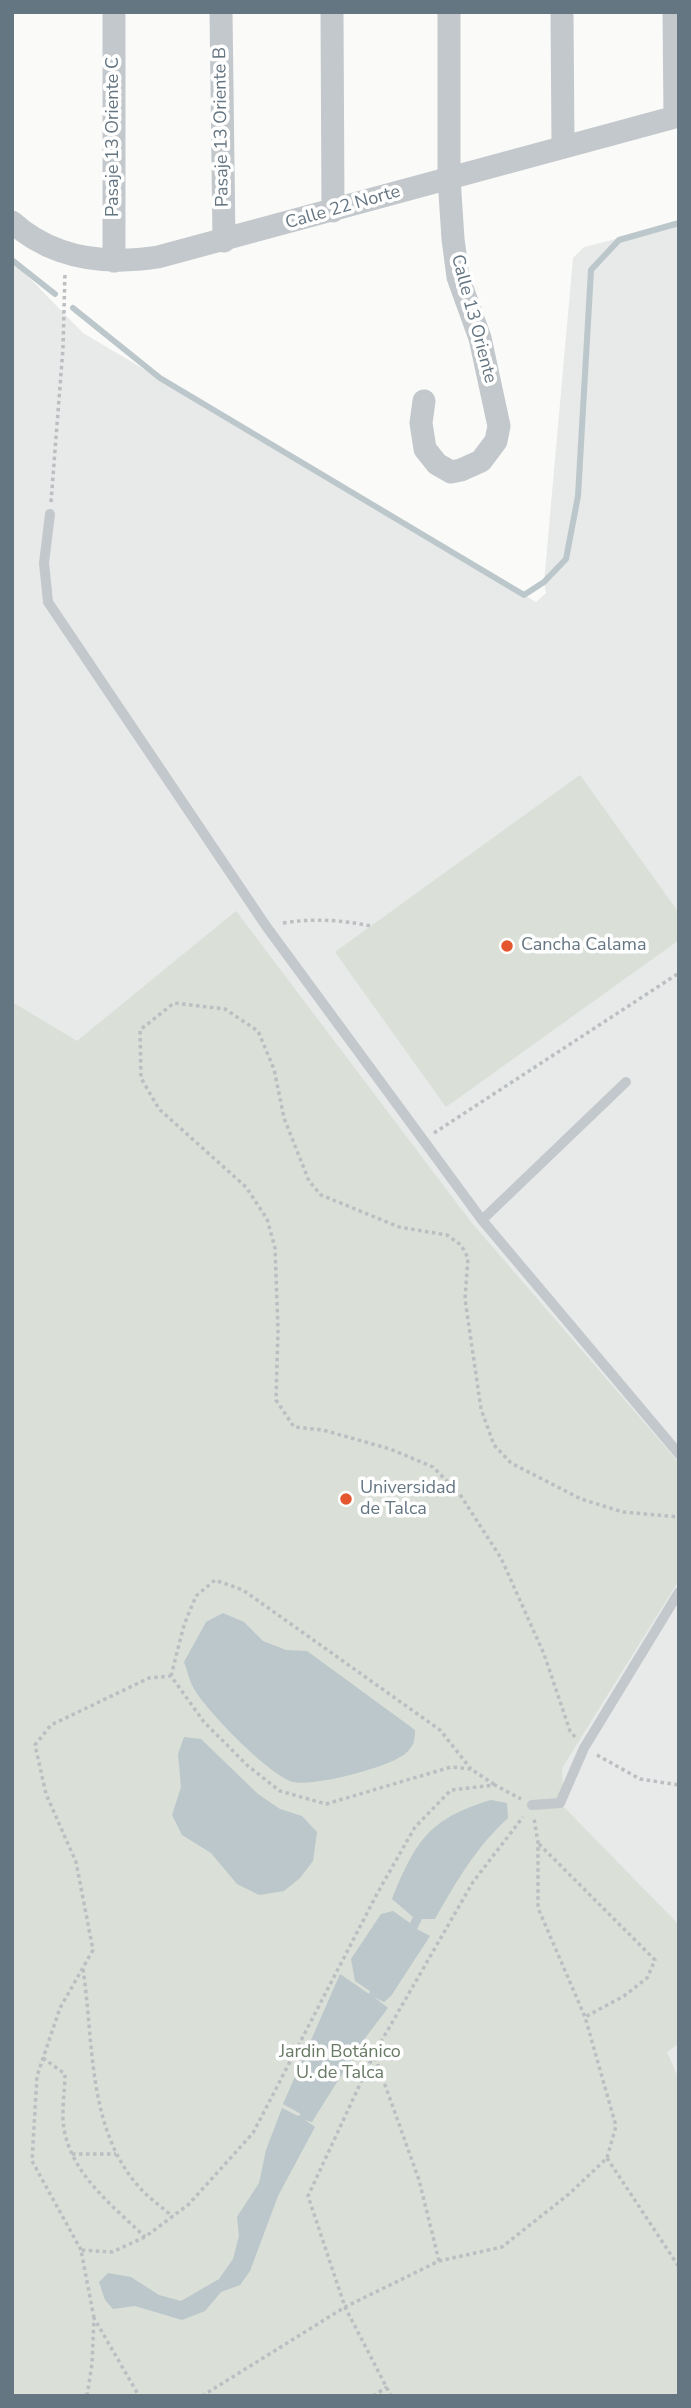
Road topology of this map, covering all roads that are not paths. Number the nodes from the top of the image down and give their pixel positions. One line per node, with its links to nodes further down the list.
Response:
1 (114, 12): 13 (street, Pasaje 13 Oriente C)
2 (221, 12): 12 (street, Pasaje 13 Oriente B)
3 (332, 12): 10 (street)
4 (449, 12): 9 (street, Calle 13 Oriente)
5 (562, 12): 8 (street)
6 (674, 12): 7 (street)
7 (677, 117): 8 (street, Calle 22 Norte)
8 (563, 148): 9 (street, Calle 22 Norte)
9 (449, 178): 10 (street, Calle 22 Norte); 14 (street, Calle 13 Oriente)
10 (333, 211): 12 (street, Calle 22 Norte)
11 (12, 222): 13 (street, Calle 22 Norte)
12 (224, 241): 13 (street, Calle 22 Norte)
13 (114, 261)
14 (424, 401)
15 (50, 514): 17 (lane)
16 (626, 1083): 17 (lane)
17 (482, 1220): 18 (lane)
18 (679, 1454)
19 (679, 1592): 20 (lane)
20 (532, 1805)

